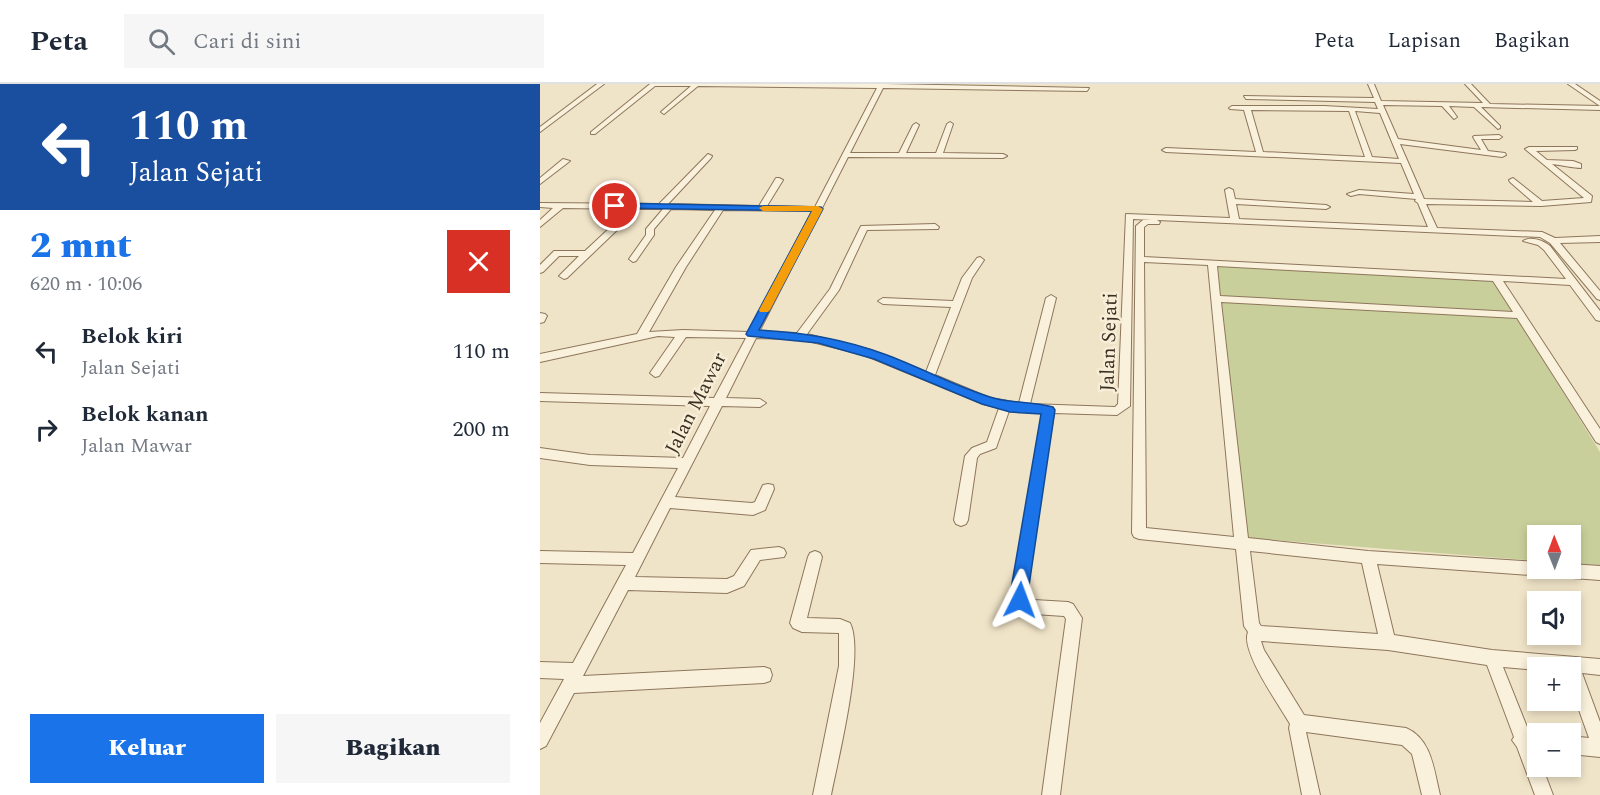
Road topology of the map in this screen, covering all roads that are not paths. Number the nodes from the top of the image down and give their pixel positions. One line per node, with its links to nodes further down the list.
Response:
1 (601, 84): 29 (street)
2 (654, 84): 3 (street); 30 (street)
3 (671, 84): 4 (street)
4 (697, 84): 5 (street); 24 (street)
5 (715, 84): 6 (street)
6 (758, 84): 11 (street)
7 (1371, 84): 16 (street)
8 (1456, 84): 9 (street)
9 (1468, 84): 19 (street)
10 (1571, 84): 20 (street)
11 (799, 85): 12 (street)
12 (841, 85): 13 (street)
13 (881, 85): 14 (street); 38 (street, Jalan Mawar)
14 (1087, 89)
15 (1246, 97): 16 (street)
16 (1381, 104): 17 (street); 23 (street); 32 (street)
17 (1444, 105): 18 (street); 25 (street)
18 (1476, 106): 19 (street); 28 (street)
19 (1490, 106): 20 (street)
20 (1600, 106)
21 (1232, 108): 22 (street)
22 (1247, 108): 23 (street); 36 (street)
23 (1351, 109): 43 (street)
24 (664, 112)
25 (1454, 117)
26 (950, 124): 41 (street)
27 (916, 125): 40 (street)
28 (1498, 128)
29 (540, 130)
30 (593, 133)
31 (1499, 137): 35 (street)
32 (1396, 141): 35 (street); 44 (street)
33 (1575, 148): 46 (street)
34 (1166, 150): 36 (street)
35 (1485, 153): 37 (street)
36 (1260, 154): 43 (street)
37 (1502, 154)
38 (844, 155): 40 (street); 63 (street, Jalan Mawar)
39 (708, 156): 59 (street)
40 (901, 156): 41 (street)
41 (939, 156): 42 (street)
42 (1003, 156)
43 (1369, 159): 44 (street)
44 (1404, 160): 53 (street)
45 (566, 161): 50 (street)
46 (1545, 162): 47 (street); 55 (street)
47 (1578, 166)
48 (779, 180): 62 (street)
49 (1513, 180): 55 (street)
50 (540, 182)
51 (1229, 190): 54 (street)
52 (1351, 194): 53 (street)
53 (1418, 199): 55 (street); 67 (street)
54 (1230, 201): 60 (street); 64 (street)
55 (1541, 204)
56 (540, 205): 57 (street)
57 (561, 205): 58 (street); 65 (street)
58 (637, 206): 59 (street); 70 (street)
59 (665, 207): 61 (street); 71 (street)
60 (1326, 207)
61 (720, 208): 62 (street); 90 (street)
62 (762, 208): 63 (street)
63 (818, 209): 89 (street, Jalan Mawar)
64 (1235, 221): 67 (street); 100 (street, Jalan Sejati)
65 (540, 224)
66 (935, 227): 91 (street)
67 (1434, 231): 69 (street)
68 (1600, 238): 69 (street)
69 (1553, 241): 78 (street)
70 (587, 254): 75 (street); 76 (street)
71 (633, 259)
72 (1140, 259): 74 (street); 80 (street); 107 (street)
73 (980, 260): 85 (street)
74 (1212, 263): 77 (street); 83 (street)
75 (540, 270)
76 (564, 276)
77 (1496, 278): 80 (street); 86 (street)
78 (1585, 278): 79 (street); 81 (street)
79 (1600, 278)
80 (1573, 282): 87 (street)
81 (1600, 297)
82 (1051, 298): 99 (street)
83 (1215, 299): 86 (street); 107 (street)
84 (883, 302): 85 (street)
85 (957, 304): 94 (street)
86 (1520, 315): 101 (street)
87 (1600, 318)
88 (683, 333): 89 (street, Jalan Sejati); 90 (street, Jalan Sejati); 93 (street)
89 (752, 334): 91 (street, Jalan Sejati); 96 (street, Jalan Mawar)
90 (642, 335): 92 (street, Jalan Sejati)
91 (800, 336): 94 (street, Jalan Sejati)
92 (540, 358)
93 (655, 373)
94 (929, 377): 98 (street, Jalan Sejati)
95 (540, 397): 96 (street)
96 (717, 403): 97 (street); 103 (street, Jalan Mawar)
97 (760, 403)
98 (1005, 406): 99 (street, Jalan Sejati); 106 (street)
99 (1023, 408): 100 (street, Jalan Sejati)
100 (1048, 410): 132 (street)
101 (1600, 439)
102 (540, 453): 103 (street)
103 (686, 463): 105 (street, Jalan Mawar)
104 (768, 489): 105 (street)
105 (666, 502): 112 (street, Jalan Mawar)
106 (961, 520)
107 (1242, 545): 111 (street); 115 (street)
108 (779, 553): 114 (street)
109 (540, 557): 112 (street)
110 (815, 557): 131 (street)
111 (1368, 557): 113 (street); 116 (street)
112 (637, 559): 114 (street, Jalan Mawar)
113 (1600, 573)
114 (623, 583): 123 (street, Jalan Mawar)
115 (1256, 632): 116 (street); 125 (street)
116 (1388, 642): 117 (street)
117 (1492, 658): 118 (street); 126 (street)
118 (1527, 661)
119 (1581, 665): 120 (street)
120 (1600, 667)
121 (540, 670): 123 (street)
122 (764, 675): 123 (street)
123 (573, 678): 127 (street, Jalan Mawar)
124 (1581, 693): 129 (street)
125 (1300, 724): 133 (street); 134 (street)
126 (1527, 737)
127 (540, 740)
128 (1581, 746): 129 (street)
129 (1600, 747)
130 (1539, 777): 135 (street)
131 (822, 795)
132 (1051, 795)
133 (1311, 795)
134 (1431, 795)
135 (1544, 795)

